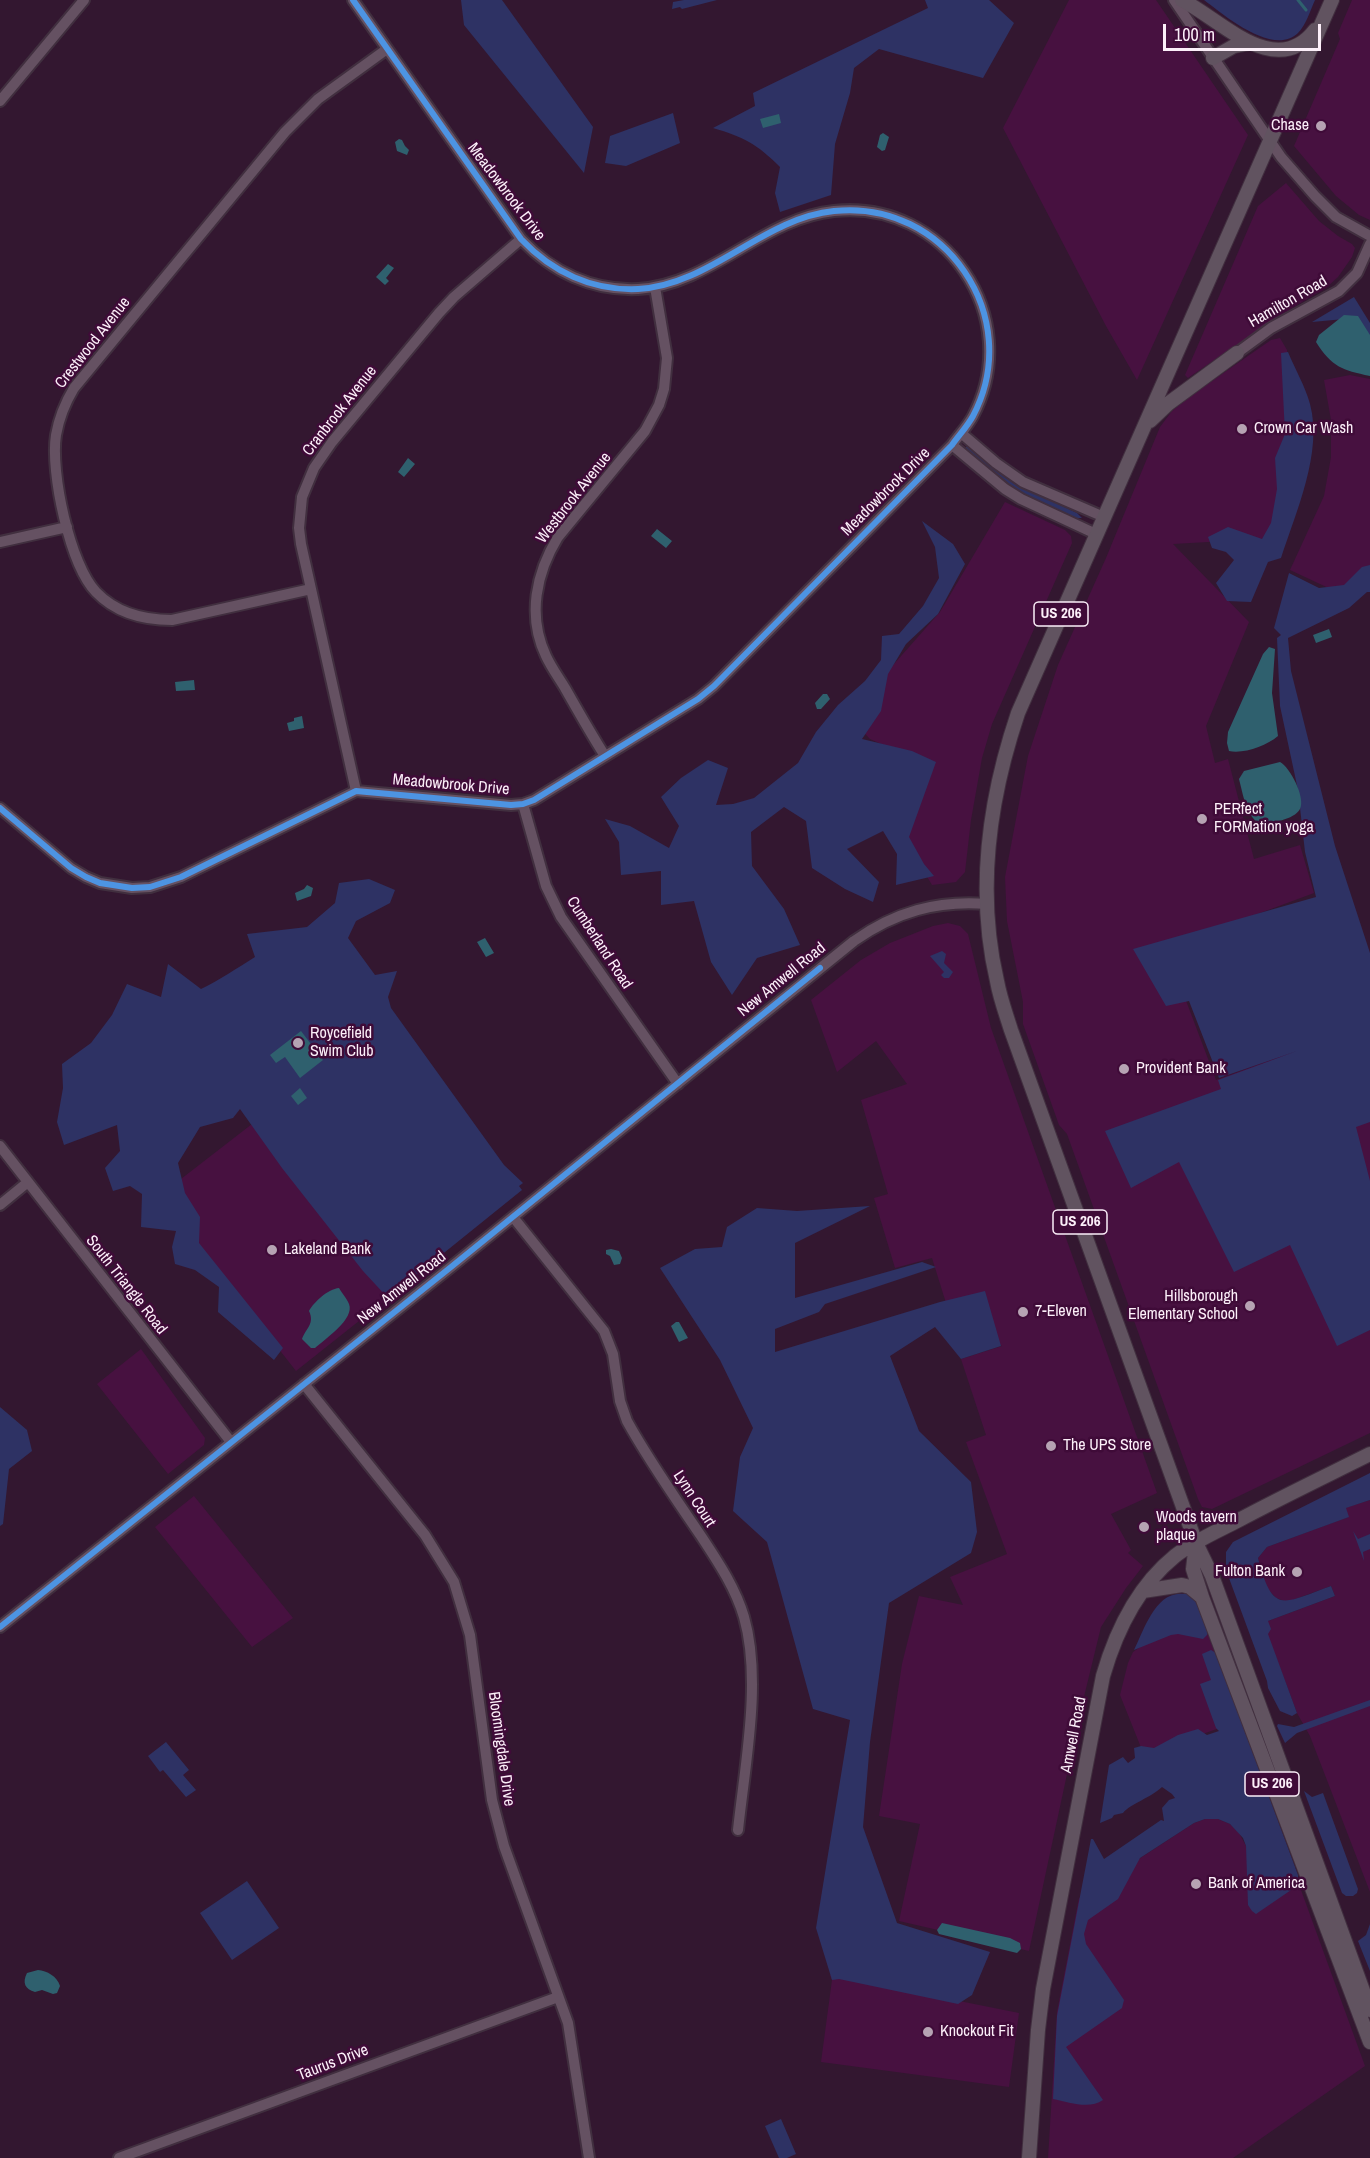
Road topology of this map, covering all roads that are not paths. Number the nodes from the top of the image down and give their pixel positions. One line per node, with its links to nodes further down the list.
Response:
1 (84, 0): 10 (street)
2 (353, 0): 8 (street, Meadowbrook Drive)
3 (1174, 0): 9 (street)
4 (1182, 0): 7 (main road)
5 (1332, 0): 6 (main road, US 206)
6 (1323, 18): 7 (main road); 11 (main road, US 206)
7 (1250, 43): 9 (main road)
8 (387, 49): 13 (street, Meadowbrook Drive); 21 (street, Crestwood Avenue)
9 (1213, 58): 11 (street)
10 (0, 101)
11 (1269, 142): 12 (street); 17 (main road, US 206)
12 (1370, 236)
13 (522, 239): 15 (street, Meadowbrook Drive); 24 (street, Cranbrook Avenue)
14 (1370, 244): 16 (street, Hamilton Road)
15 (655, 287): 18 (street, Meadowbrook Drive); 25 (street, Westbrook Avenue)
16 (1237, 353): 17 (main road)
17 (1144, 426): 20 (main road, US 206)
18 (961, 433): 19 (street, Meadowbrook Drive); 20 (street)
19 (952, 445): 22 (street, Meadowbrook Drive); 25 (street, Meadowbrook Drive)
20 (1104, 517): 22 (main road, US 206)
21 (67, 527): 23 (street); 24 (street, Crestwood Avenue)
22 (1096, 534): 29 (main road, US 206)
23 (0, 542)
24 (311, 589): 26 (street, Cranbrook Avenue)
25 (605, 756): 27 (street, Meadowbrook Drive)
26 (356, 791): 27 (street, Meadowbrook Drive); 28 (street)
27 (523, 804): 30 (street, Cumberland Road)
28 (0, 808)
29 (987, 904): 30 (street, New Amwell Road); 38 (main road, US 206)
30 (678, 1084): 34 (street, New Amwell Road)
31 (0, 1146): 32 (street, South Triangle Road)
32 (28, 1182): 33 (street); 36 (street, South Triangle Road)
33 (0, 1205)
34 (513, 1217): 35 (street, New Amwell Road); 42 (street, Lynn Court)
35 (304, 1383): 36 (street, New Amwell Road); 43 (street, Bloomingdale Drive)
36 (231, 1442): 41 (street, New Amwell Road)
37 (1370, 1454): 38 (main road, Amwell Road)
38 (1196, 1543): 39 (main road, Amwell Road); 40 (main road, US 206); 44 (main road, US 206)
39 (1143, 1591): 40 (main road); 48 (main road, Amwell Road)
40 (1202, 1597): 45 (main road, US 206)
41 (0, 1627)
42 (738, 1830)
43 (558, 1997): 46 (street, Taurus Drive); 47 (street, Bloomingdale Drive)
44 (1370, 2010)
45 (1370, 2042)
46 (119, 2158)
47 (589, 2158)
48 (1029, 2158)

